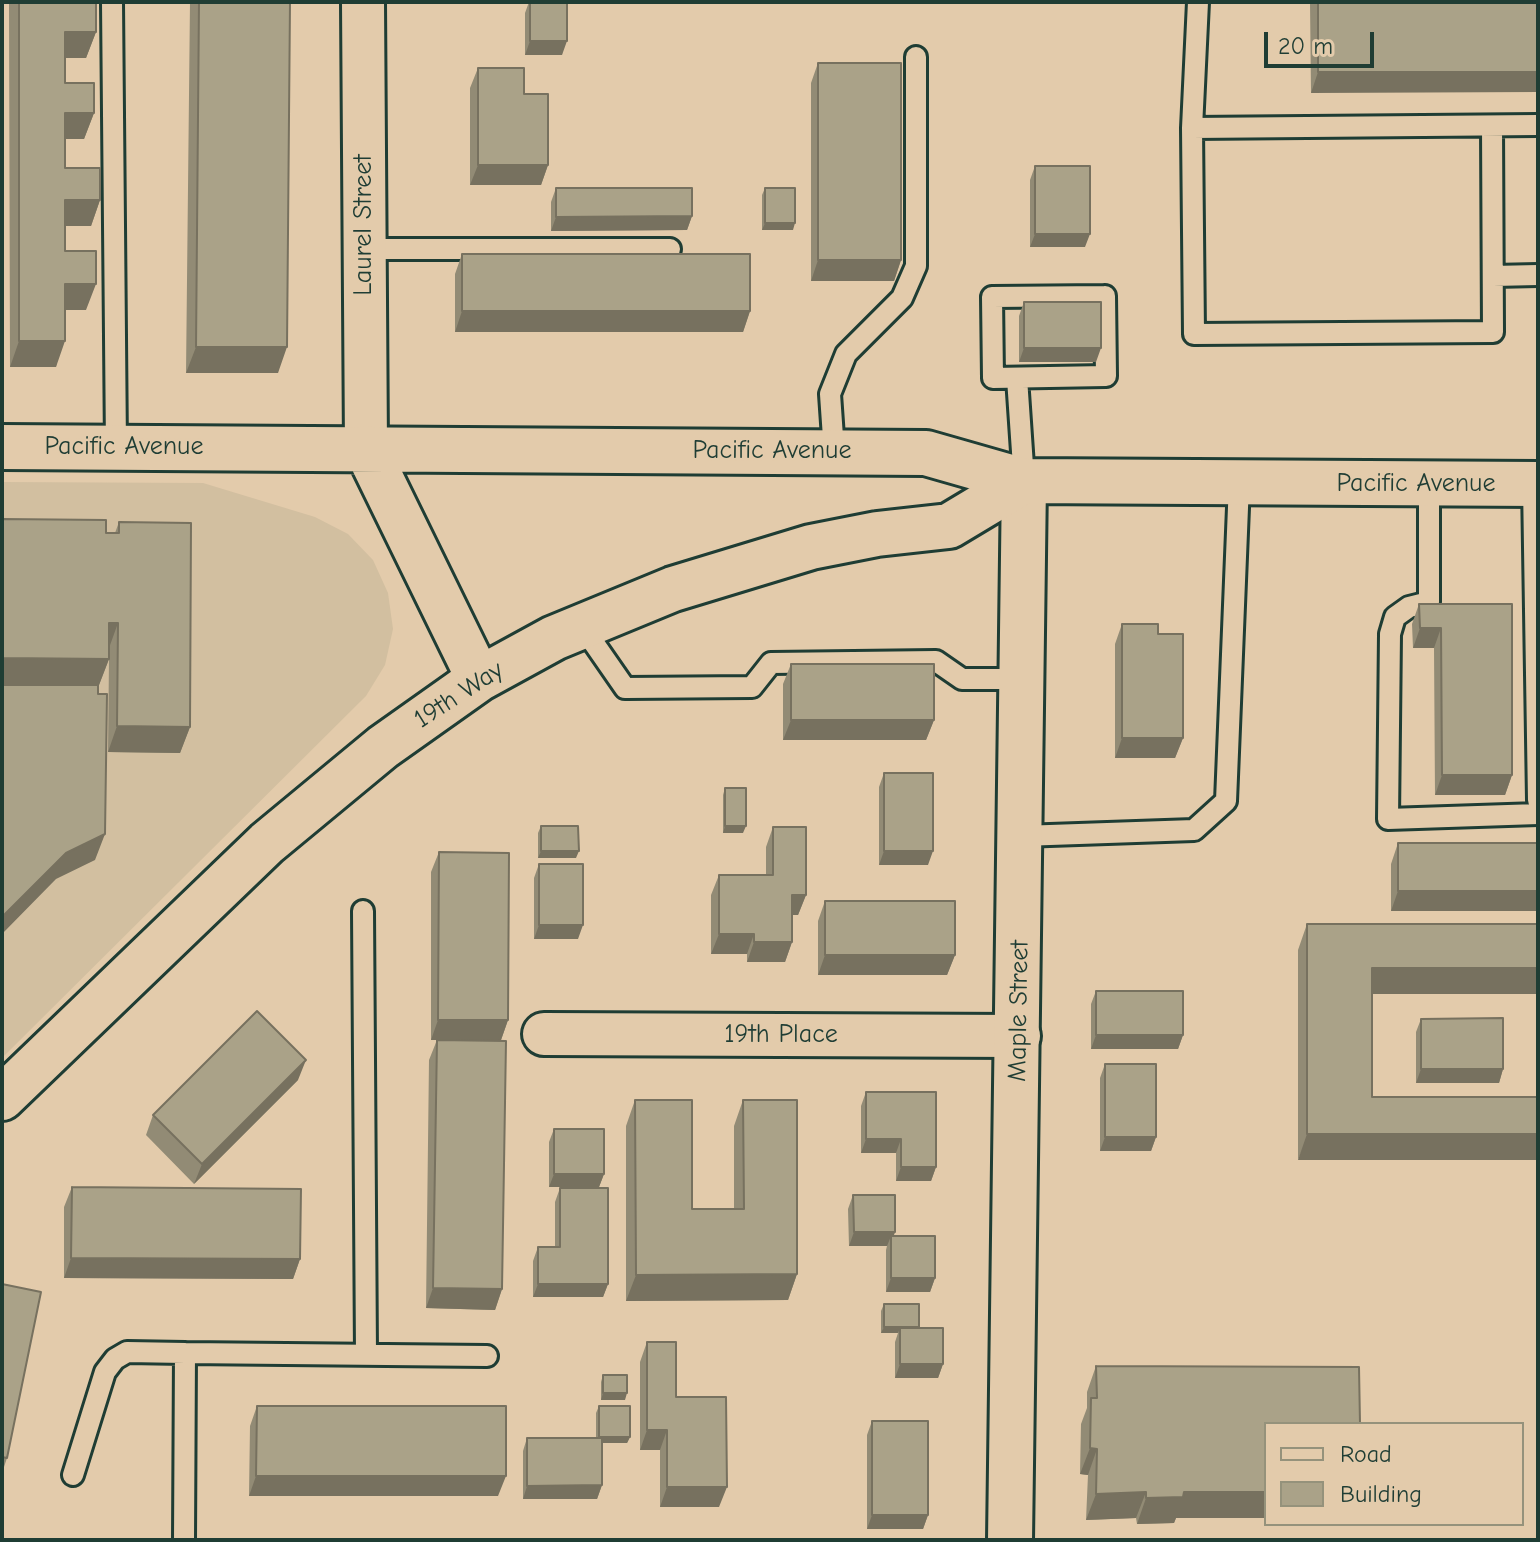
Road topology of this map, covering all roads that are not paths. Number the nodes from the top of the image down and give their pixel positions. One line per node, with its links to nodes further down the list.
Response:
1 (112, 2): 14 (lane)
2 (363, 2): 8 (street, Laurel Street)
3 (1198, 2): 7 (lane)
4 (916, 57): 16 (lane)
5 (1538, 125): 6 (lane)
6 (1492, 126): 7 (lane); 11 (lane)
7 (1192, 128): 11 (lane)
8 (364, 249): 9 (lane); 15 (street, Laurel Street)
9 (670, 249)
10 (1538, 275): 11 (lane)
11 (1493, 276)
12 (1017, 378): 12 (lane); 17 (lane)
13 (2, 447): 14 (main road, Pacific Avenue)
14 (116, 448): 15 (main road, Pacific Avenue)
15 (366, 448): 16 (main road, Pacific Avenue); 22 (main road)
16 (834, 452): 17 (main road, Pacific Avenue)
17 (1024, 481): 18 (main road, Pacific Avenue); 21 (main road, 19th Way); 23 (main road, Maple Street)
18 (1239, 483): 19 (main road, Pacific Avenue); 26 (lane)
19 (1429, 484): 20 (main road, Pacific Avenue); 25 (lane)
20 (1535, 484): 24 (lane)
21 (582, 626): 22 (main road, 19th Way); 23 (lane)
22 (479, 679): 30 (main road, 19th Way)
23 (1023, 679): 26 (main road, Maple Street)
24 (1538, 800)
25 (1538, 814)
26 (1021, 836): 29 (main road, Maple Street)
27 (363, 911): 32 (lane)
28 (544, 1034): 29 (street, 19th Place)
29 (1019, 1036): 36 (main road, Maple Street)
30 (2, 1098)
31 (185, 1353): 32 (lane); 34 (lane); 35 (lane)
32 (366, 1354): 33 (lane)
33 (487, 1356)
34 (73, 1475)
35 (184, 1540)
36 (1010, 1540)

